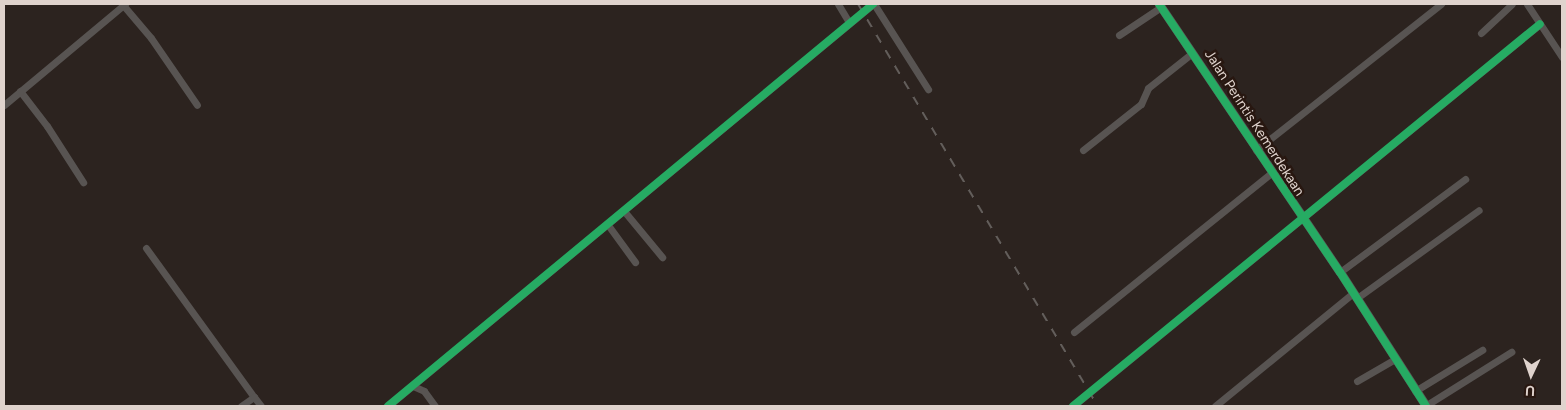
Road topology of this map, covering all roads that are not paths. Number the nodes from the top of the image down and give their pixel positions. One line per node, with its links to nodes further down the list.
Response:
1 (124, 4): 15 (street); 17 (street)
2 (838, 4): 8 (street)
3 (874, 4): 8 (street); 14 (street)
4 (1441, 4): 19 (street)
5 (1512, 4): 10 (street)
6 (1527, 4): 9 (street)
7 (1160, 5): 11 (street); 12 (street, Jalan Perintis Kemerdekaan)
8 (849, 22): 24 (street)
9 (1540, 24): 13 (street); 25 (street)
10 (1482, 33)
11 (1119, 35)
12 (1192, 53): 18 (street); 19 (street, Jalan Perintis Kemerdekaan)
13 (1562, 57)
14 (928, 89)
15 (20, 91): 16 (street); 22 (street)
16 (4, 104)
17 (197, 105)
18 (1083, 150)
19 (1256, 150): 20 (street, Jalan Perintis Kemerdekaan)
20 (1271, 173): 25 (street, Jalan Perintis Kemerdekaan); 32 (street)
21 (1465, 179): 30 (street)
22 (83, 182)
23 (1479, 210): 31 (street)
24 (624, 211): 26 (street); 28 (street)
25 (1303, 220): 30 (street, Jalan Perintis Kemerdekaan); 44 (street)
26 (608, 225): 29 (street); 37 (street)
27 (146, 248): 39 (street)
28 (662, 257)
29 (635, 262)
30 (1340, 272): 31 (street, Jalan Perintis Kemerdekaan)
31 (1355, 296): 35 (street, Jalan Perintis Kemerdekaan); 45 (street)
32 (1074, 332)
33 (1482, 350): 38 (street)
34 (1511, 352): 46 (street)
35 (1395, 359): 36 (street); 38 (street, Jalan Perintis Kemerdekaan)
36 (1357, 381)
37 (413, 386): 42 (street); 43 (street)
38 (1415, 391): 46 (street, Jalan Perintis Kemerdekaan)
39 (254, 397): 40 (street); 41 (street)
40 (241, 406)
41 (261, 406)
42 (388, 406)
43 (435, 406)
44 (1073, 406)
45 (1215, 406)
46 (1426, 406)

